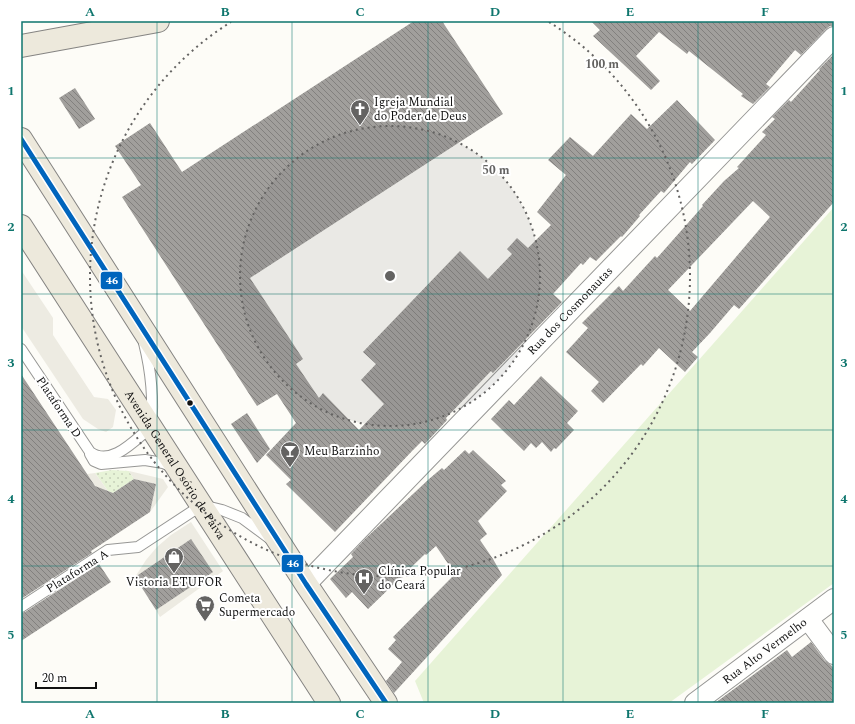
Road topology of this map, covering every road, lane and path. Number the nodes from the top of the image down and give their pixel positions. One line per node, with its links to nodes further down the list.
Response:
1 (158, 21): 3 (main road)
2 (834, 37): 13 (street, Rua dos Cosmonautas)
3 (21, 46)
4 (21, 139): 6 (main road)
5 (21, 226): 8 (main road, Avenida General Osório de Paiva)
6 (126, 303): 8 (lane); 12 (main road)
7 (21, 350): 9 (lane, Plataforma D)
8 (151, 427): 9 (lane); 10 (main road, Avenida General Osório de Paiva)
9 (84, 444): 10 (lane)
10 (179, 470): 11 (main road, Avenida General Osório de Paiva)
11 (202, 505): 12 (lane); 15 (lane, Plataforma A); 18 (main road, Avenida General Osório de Paiva)
12 (287, 555): 13 (main road)
13 (306, 584): 19 (main road)
14 (834, 599): 16 (street, Rua Alto Vermelho)
15 (21, 607)
16 (808, 619): 17 (street); 20 (street, Rua Alto Vermelho)
17 (834, 654)
18 (329, 703)
19 (386, 703)
20 (695, 703)

